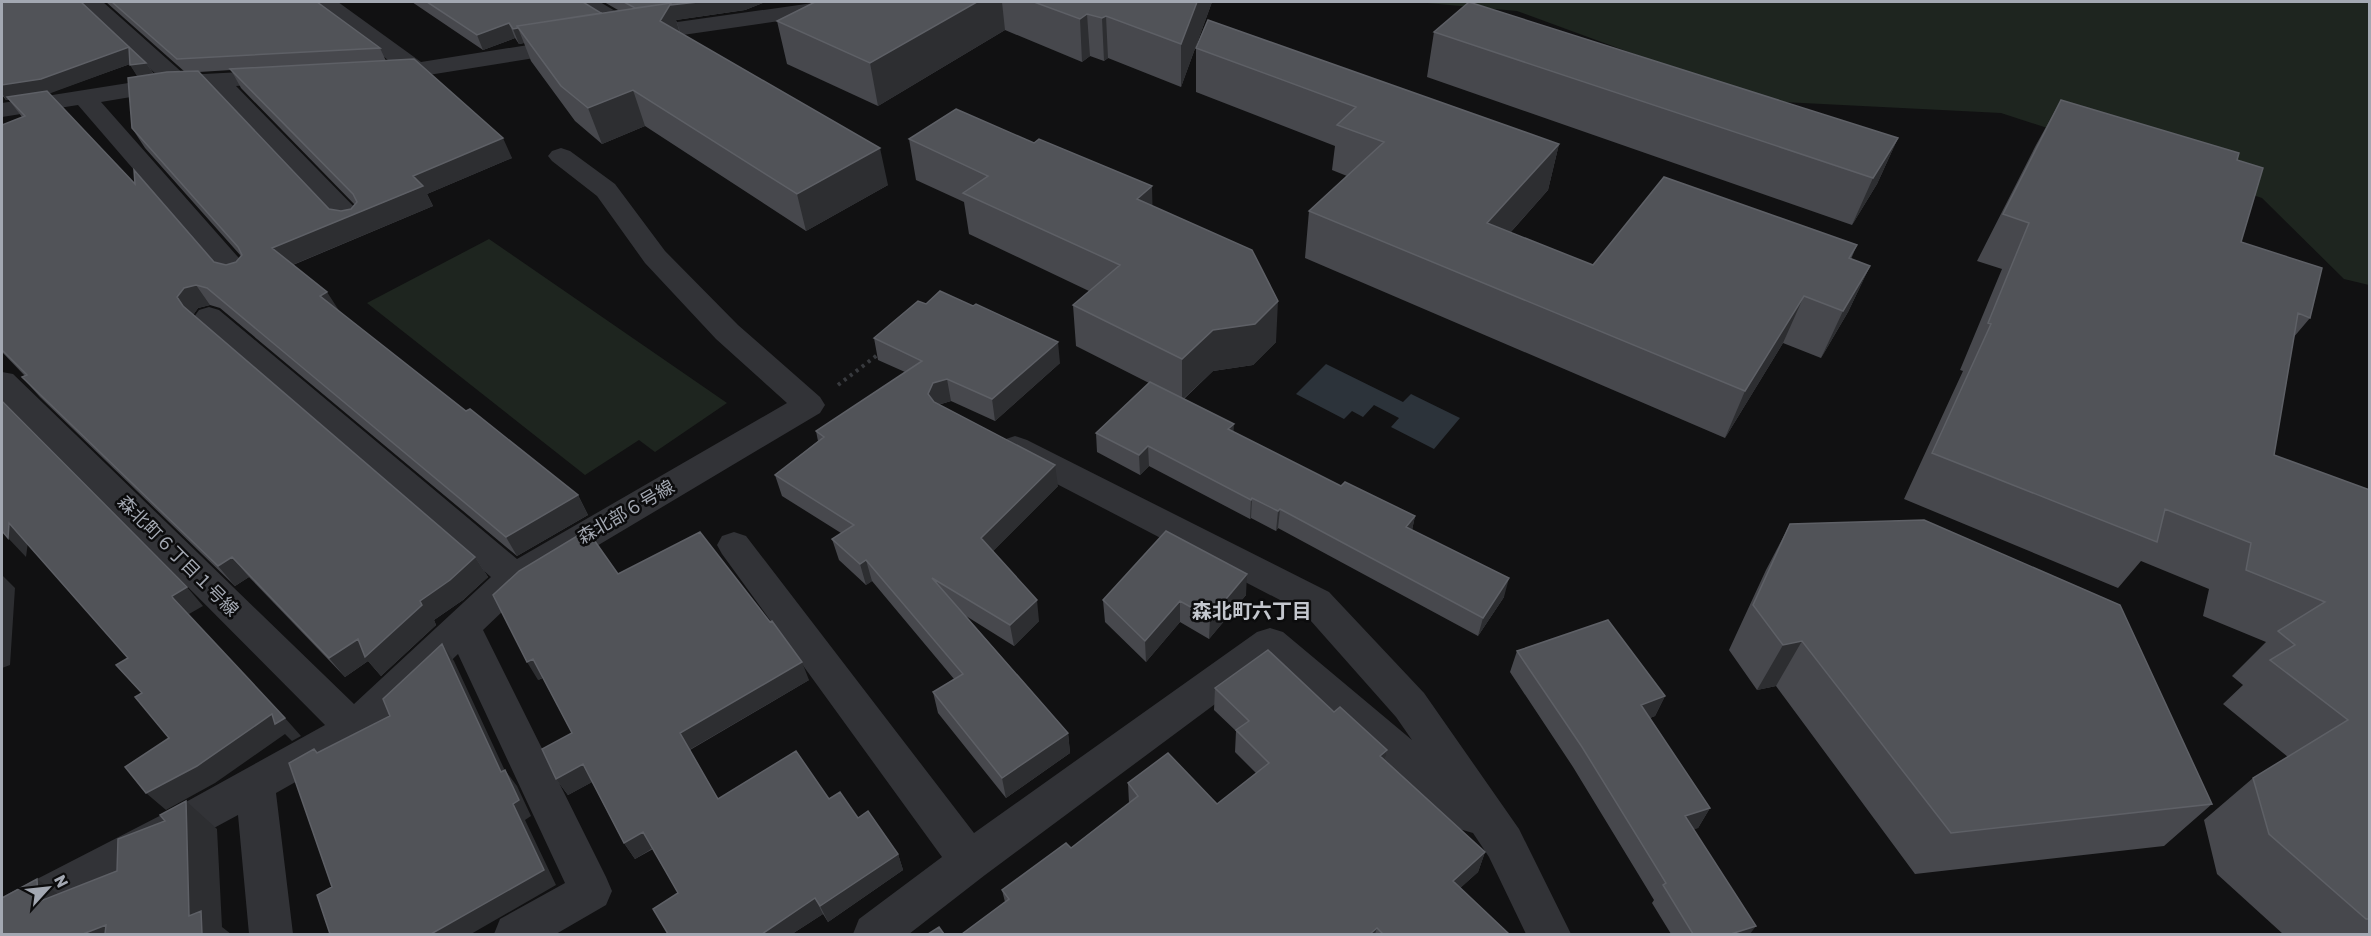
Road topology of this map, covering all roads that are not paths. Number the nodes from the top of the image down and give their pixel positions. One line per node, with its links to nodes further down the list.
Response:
1 (90, 2): 11 (street)
2 (325, 2): 7 (street)
3 (585, 2): 6 (street)
4 (831, 4): 5 (street); 6 (street)
5 (858, 5)
6 (638, 34): 7 (street)
7 (416, 70): 8 (street)
8 (357, 73)
9 (299, 76): 10 (street)
10 (216, 80): 11 (street); 15 (street)
11 (178, 82): 12 (street)
12 (83, 96): 13 (street); 16 (street)
13 (2, 110)
14 (561, 156): 21 (street, 森北部６号線)
15 (351, 221)
16 (239, 274)
17 (209, 317): 21 (street)
18 (2, 382): 23 (street, 森北町６丁目１号線)
19 (992, 436): 25 (street)
20 (734, 545): 26 (street)
21 (515, 577): 22 (street, 森北部６号線)
22 (463, 626): 23 (street, 森北部６号線); 29 (street)
23 (354, 729): 24 (street, 森北部６号線)
24 (255, 785): 27 (street, 森北部６号線); 28 (street)
25 (1504, 843): 26 (street); 31 (street)
26 (970, 861): 30 (street)
27 (2, 920)
28 (271, 934)
29 (516, 934)
30 (875, 934)
31 (1549, 934)

